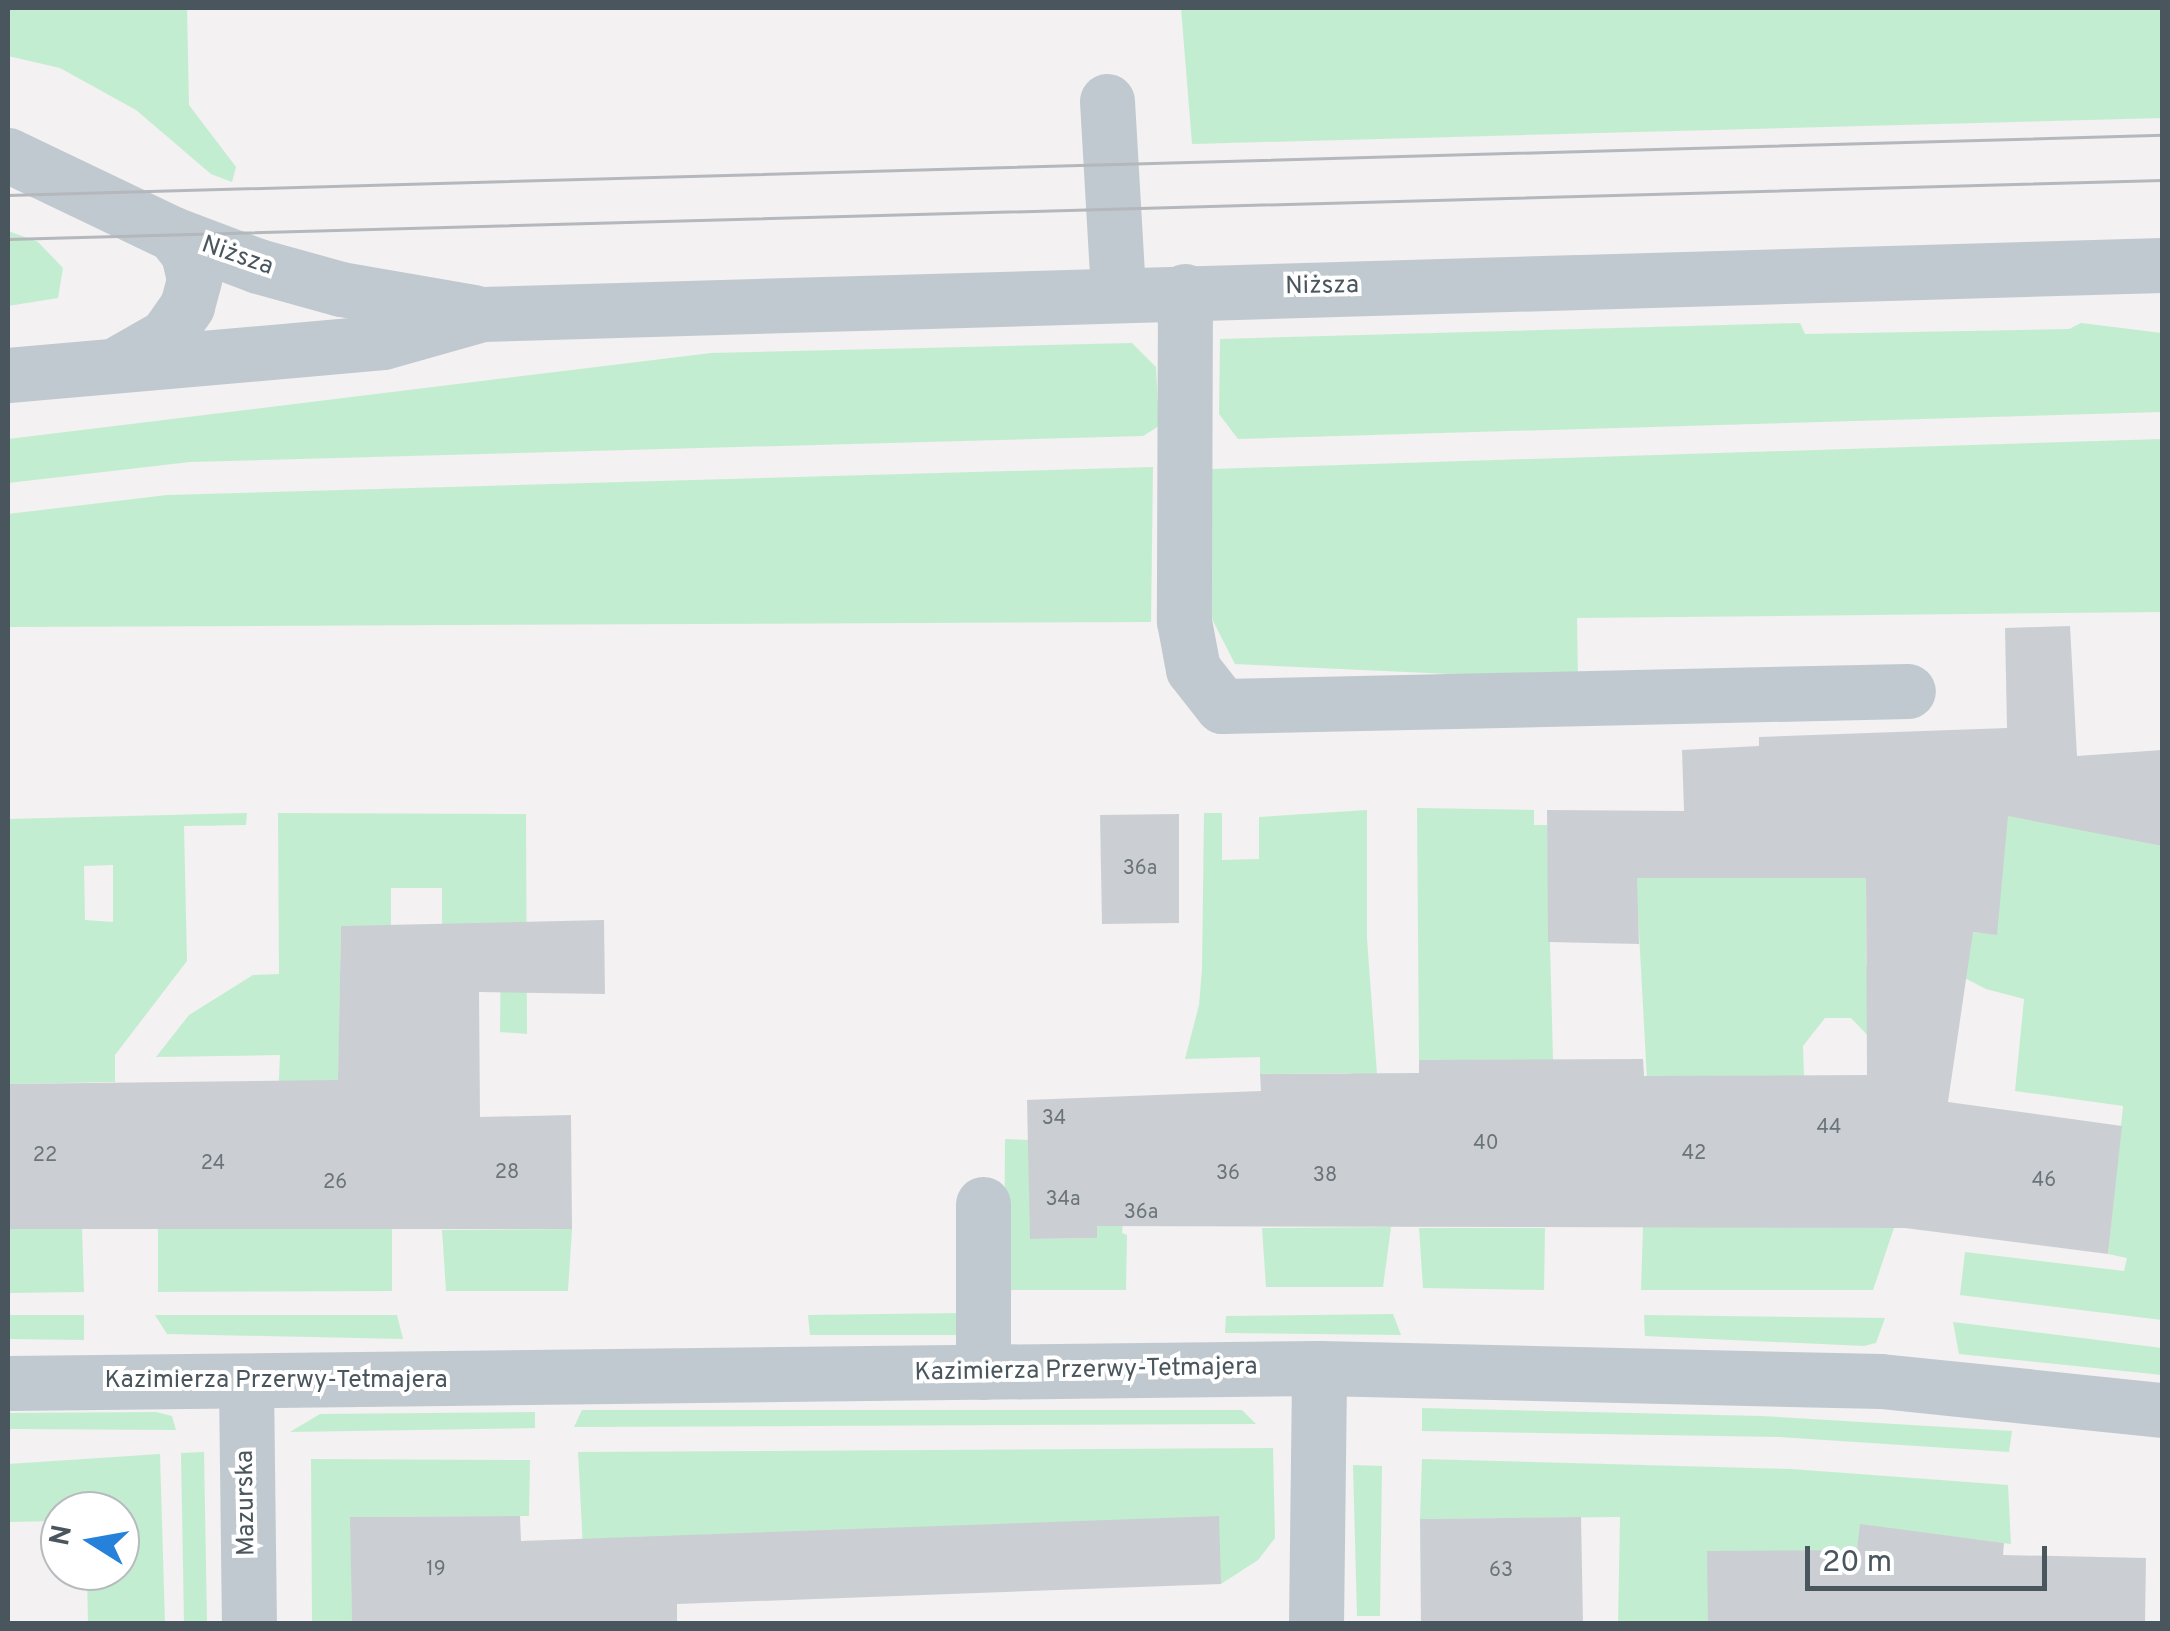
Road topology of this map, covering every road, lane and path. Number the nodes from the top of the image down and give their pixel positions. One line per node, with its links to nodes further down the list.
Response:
1 (1108, 101): 6 (street)
2 (8, 155): 3 (street, Niższa)
3 (174, 234): 7 (street, Niższa); 8 (street)
4 (2162, 266): 5 (street, Niższa)
5 (1185, 290): 6 (street, Niższa); 10 (street)
6 (1118, 293): 7 (street, Niższa)
7 (482, 314): 8 (street, Niższa)
8 (116, 364): 9 (street, Niższa)
9 (8, 375)
10 (1908, 690)
11 (982, 1204): 13 (street)
12 (1319, 1368): 13 (street, Kazimierza Przerwy-Tetmajera); 16 (street, Kazimierza Przerwy-Tetmajera); 18 (street)
13 (983, 1372): 15 (street, Kazimierza Przerwy-Tetmajera)
14 (8, 1383): 15 (street, Kazimierza Przerwy-Tetmajera)
15 (246, 1383): 17 (street, Mazurska)
16 (2162, 1410)
17 (249, 1624)
18 (1316, 1624)

